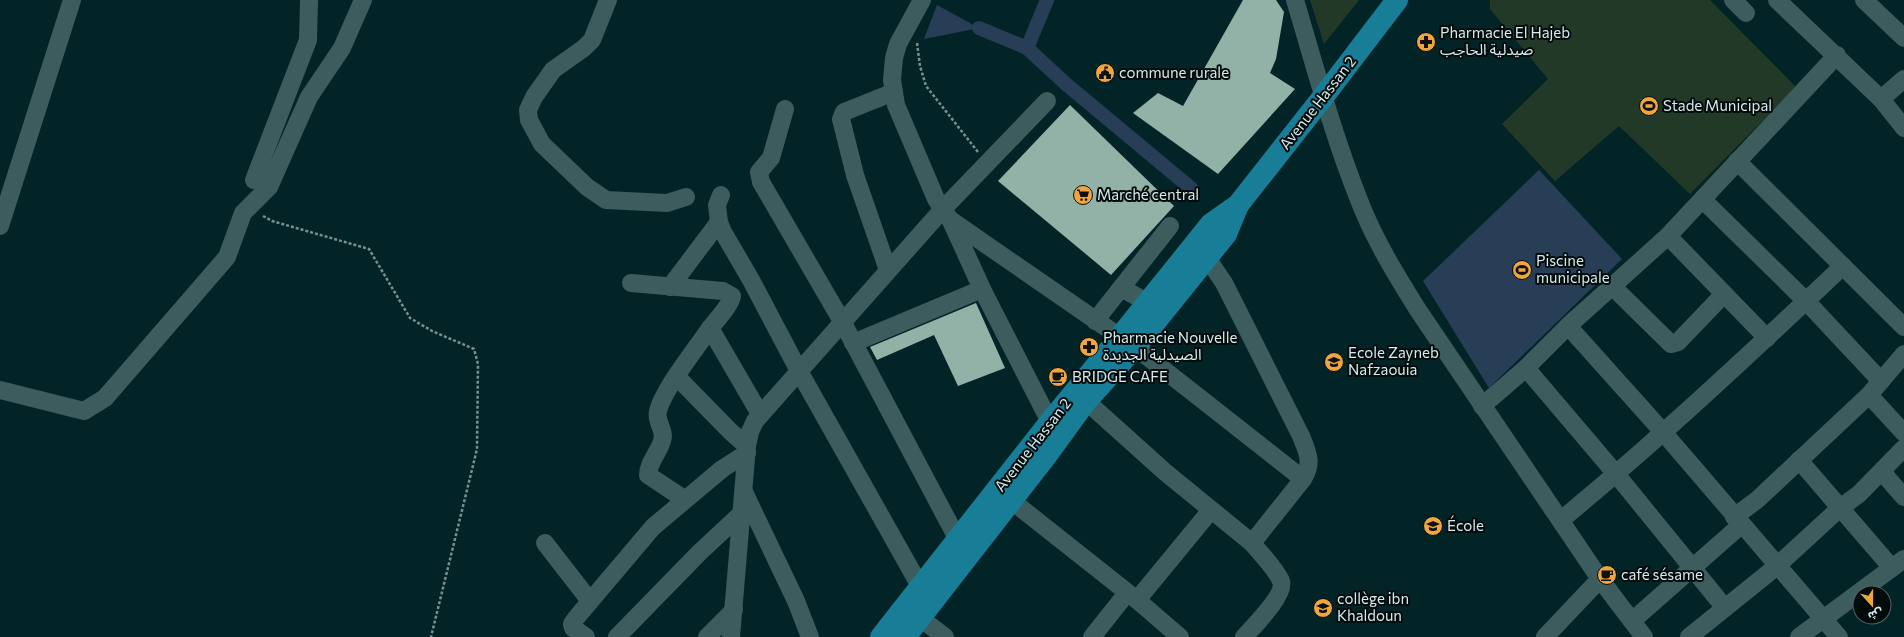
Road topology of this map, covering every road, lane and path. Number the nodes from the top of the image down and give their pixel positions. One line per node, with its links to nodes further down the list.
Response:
1 (72, 0): 32 (street)
2 (309, 0): 24 (street)
3 (363, 0): 29 (street)
4 (608, 0): 26 (street)
5 (922, 0): 16 (street)
6 (1295, 0): 17 (street)
7 (1397, 0): 17 (main road, Avenue Hassan 2)
8 (1733, 0): 11 (street)
9 (1777, 0): 14 (street)
10 (1864, 0): 12 (street)
11 (1746, 13)
12 (1904, 38)
13 (917, 43): 23 (path)
14 (1837, 55): 18 (street); 22 (street)
15 (1904, 79): 18 (street)
16 (894, 92): 30 (street); 37 (street)
17 (1323, 97): 28 (main road, Avenue Hassan 2); 62 (street)
18 (1881, 99): 21 (street)
19 (1047, 101): 23 (street)
20 (785, 109): 47 (street)
21 (1904, 128)
22 (1737, 161): 27 (street); 36 (street)
23 (988, 162): 30 (street)
24 (254, 180)
25 (721, 195): 31 (street)
26 (686, 197)
27 (1703, 200): 34 (street); 44 (street)
28 (1238, 205): 35 (main road, Avenue Hassan 2); 45 (main road, Avenue Hassan 2)
29 (249, 207): 59 (street); 98 (path)
30 (947, 215): 37 (street); 42 (street); 46 (street)
31 (719, 222): 39 (street); 56 (street)
32 (0, 226)
33 (1170, 226): 41 (street)
34 (1668, 236): 40 (street); 43 (street)
35 (1207, 258): 52 (main road, Avenue Hassan 2); 72 (street)
36 (1843, 266): 44 (street); 49 (street)
37 (888, 270): 47 (street)
38 (632, 283): 39 (street)
39 (670, 287): 50 (street)
40 (1613, 287): 43 (street); 48 (street)
41 (1121, 288): 45 (street); 46 (street)
42 (982, 289): 53 (street); 64 (street)
43 (1724, 294): 51 (street)
44 (1806, 301): 51 (street); 58 (street)
45 (1147, 302): 52 (main road, Avenue Hassan 2)
46 (1095, 320): 52 (street)
47 (843, 323): 53 (street); 56 (street)
48 (1568, 326): 55 (street); 65 (street)
49 (1904, 327)
50 (710, 328): 57 (street); 63 (street)
51 (1767, 338): 65 (street)
52 (1128, 342): 61 (main road, Avenue Hassan 2); 64 (main road, Avenue Hassan 2); 72 (street)
53 (854, 343): 82 (street)
54 (1904, 354): 58 (street)
55 (1526, 368): 62 (street); 71 (street)
56 (799, 372): 63 (street); 89 (street)
57 (677, 376): 68 (street); 75 (street)
58 (1881, 381): 60 (street)
59 (0, 390)
60 (1869, 395): 66 (street); 69 (street)
61 (1086, 401): 76 (main road, Avenue Hassan 2); 78 (street)
62 (1482, 406): 80 (street)
63 (760, 414): 68 (street)
64 (1050, 422): 82 (main road, Avenue Hassan 2)
65 (1663, 432): 71 (street); 81 (street)
66 (1904, 433)
67 (1904, 448): 70 (street)
68 (747, 449): 73 (street); 75 (street)
69 (1799, 460): 77 (street); 81 (street)
70 (1882, 472): 74 (street); 77 (street)
71 (1616, 474): 80 (street); 87 (street)
72 (1303, 479): 84 (street)
73 (744, 492): 79 (street); 103 (street)
74 (1904, 497)
75 (684, 499): 91 (street)
76 (1012, 501): 90 (street); 94 (main road, Avenue Hassan 2)
77 (1840, 508): 85 (street); 86 (street)
78 (1211, 510): 84 (street); 90 (street)
79 (742, 513): 93 (street); 100 (street)
80 (1561, 520): 88 (street)
81 (1738, 521): 86 (street); 87 (street)
82 (958, 540): 89 (main road, Avenue Hassan 2)
83 (545, 543): 91 (street)
84 (1252, 543): 108 (street)
85 (1898, 564): 95 (street)
86 (1777, 566): 92 (street); 95 (street)
87 (1691, 569): 92 (street); 96 (street)
88 (1600, 579): 96 (street); 109 (street)
89 (920, 586): 104 (main road, Avenue Hassan 2)
90 (1132, 596): 97 (street); 107 (street)
91 (590, 601): 99 (street)
92 (1725, 608): 111 (street)
93 (734, 610): 101 (street); 102 (street)
94 (920, 618): 105 (main road, Avenue Hassan 2); 106 (street)
95 (1823, 619): 112 (street); 113 (street)
96 (1632, 621): 110 (street)
97 (1169, 634)
98 (432, 637)
99 (586, 637)
100 (617, 637)
101 (707, 637)
102 (731, 637)
103 (810, 637)
104 (881, 637)
105 (905, 637)
106 (945, 637)
107 (1092, 637)
108 (1244, 637)
109 (1545, 637)
110 (1644, 637)
111 (1689, 637)
112 (1799, 637)
113 (1838, 637)

